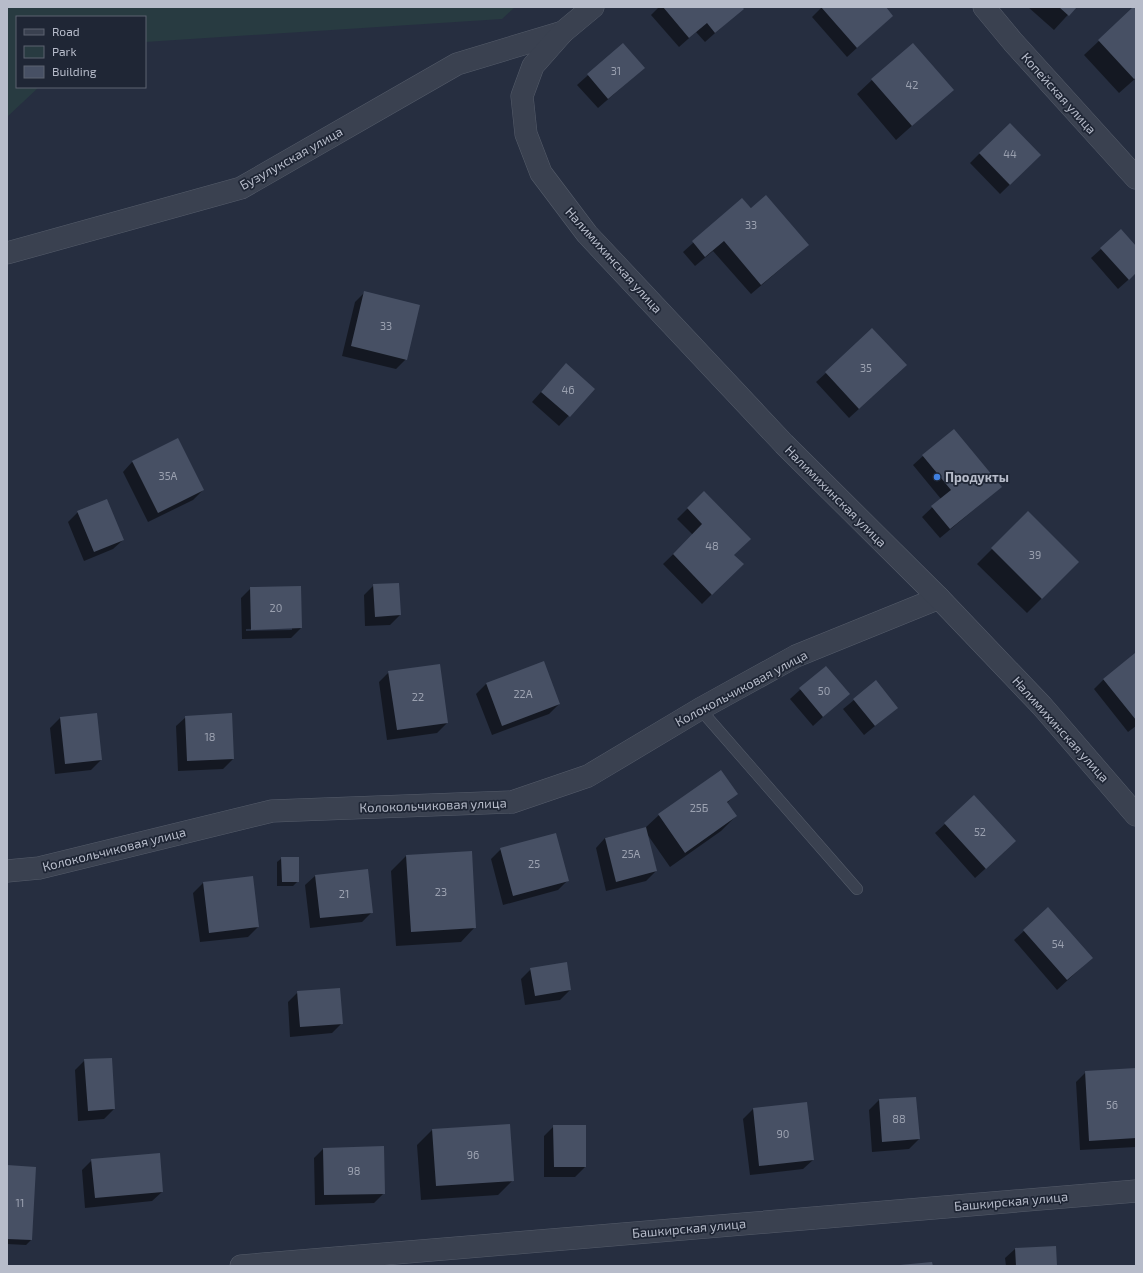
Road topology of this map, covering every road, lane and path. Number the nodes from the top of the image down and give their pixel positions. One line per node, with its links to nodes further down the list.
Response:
1 (593, 7): 3 (street, Бузулукская улица)
2 (984, 7): 5 (street, Копейская улица)
3 (563, 32): 4 (street, Бузулукская улица); 6 (street, Бузулукская улица)
4 (541, 173): 7 (street, Налимихинская улица)
5 (1136, 178)
6 (7, 253)
7 (939, 598): 8 (street, Колокольчиковая улица); 9 (street, Налимихинская улица)
8 (700, 709): 10 (street, Колокольчиковая улица); 11 (lane)
9 (1136, 815)
10 (7, 871)
11 (857, 889)
12 (1136, 1191): 13 (street, Башкирская улица)
13 (241, 1266)

